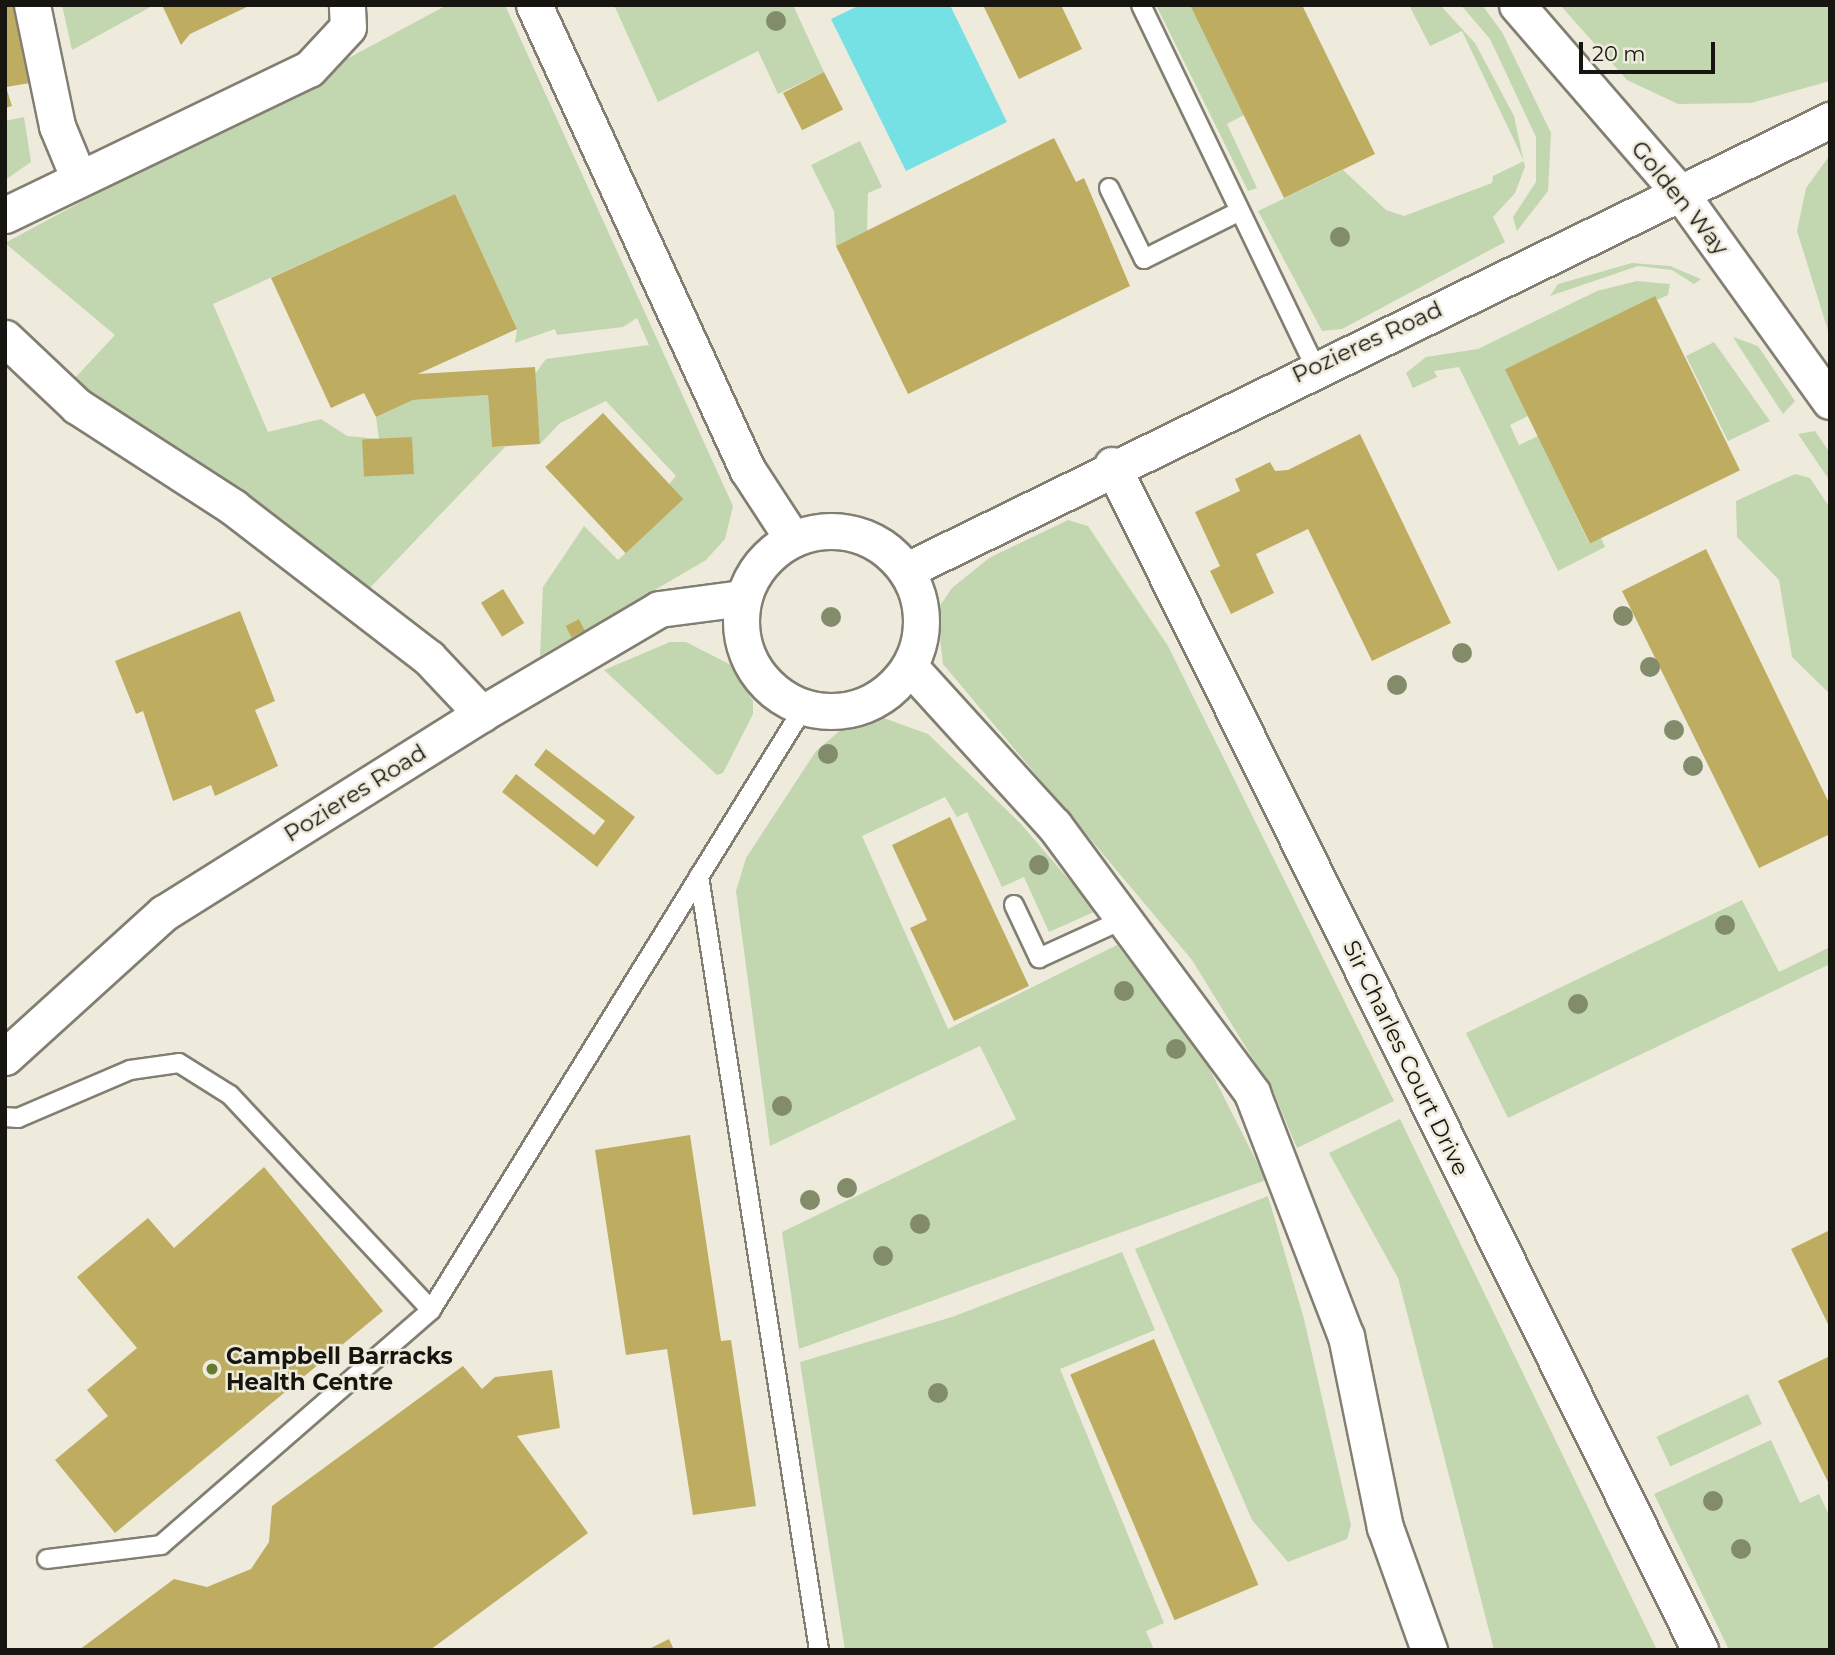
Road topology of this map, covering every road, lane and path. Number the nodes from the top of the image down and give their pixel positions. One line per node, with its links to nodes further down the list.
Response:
1 (32, 5): 7 (street)
2 (347, 5): 7 (street)
3 (534, 5): 16 (street)
4 (1141, 5): 10 (lane)
5 (1517, 5): 9 (street, Golden Way)
6 (1830, 120): 9 (street, Pozieres Road)
7 (79, 179): 11 (street)
8 (1109, 188): 10 (lane)
9 (1681, 194): 13 (street, Pozieres Road); 14 (street, Golden Way)
10 (1240, 211): 13 (lane)
11 (5, 215)
12 (5, 338): 21 (street)
13 (1315, 366): 15 (street, Pozieres Road)
14 (1830, 401)
15 (1112, 466): 17 (street, Pozieres Road); 31 (street, Sir Charles Court Drive)
16 (792, 538): 17 (street); 18 (street)
17 (906, 570): 19 (street)
18 (743, 598): 20 (street); 21 (street, Pozieres Road)
19 (910, 667): 20 (street); 24 (street)
20 (804, 707): 22 (lane)
21 (482, 714): 25 (street, Pozieres Road)
22 (699, 876): 27 (lane); 29 (lane)
23 (1014, 905): 24 (lane)
24 (1124, 919): 30 (street)
25 (5, 1057)
26 (5, 1117): 27 (lane)
27 (431, 1310): 28 (lane)
28 (47, 1559)
29 (819, 1650)
30 (1429, 1650)
31 (1700, 1650)

